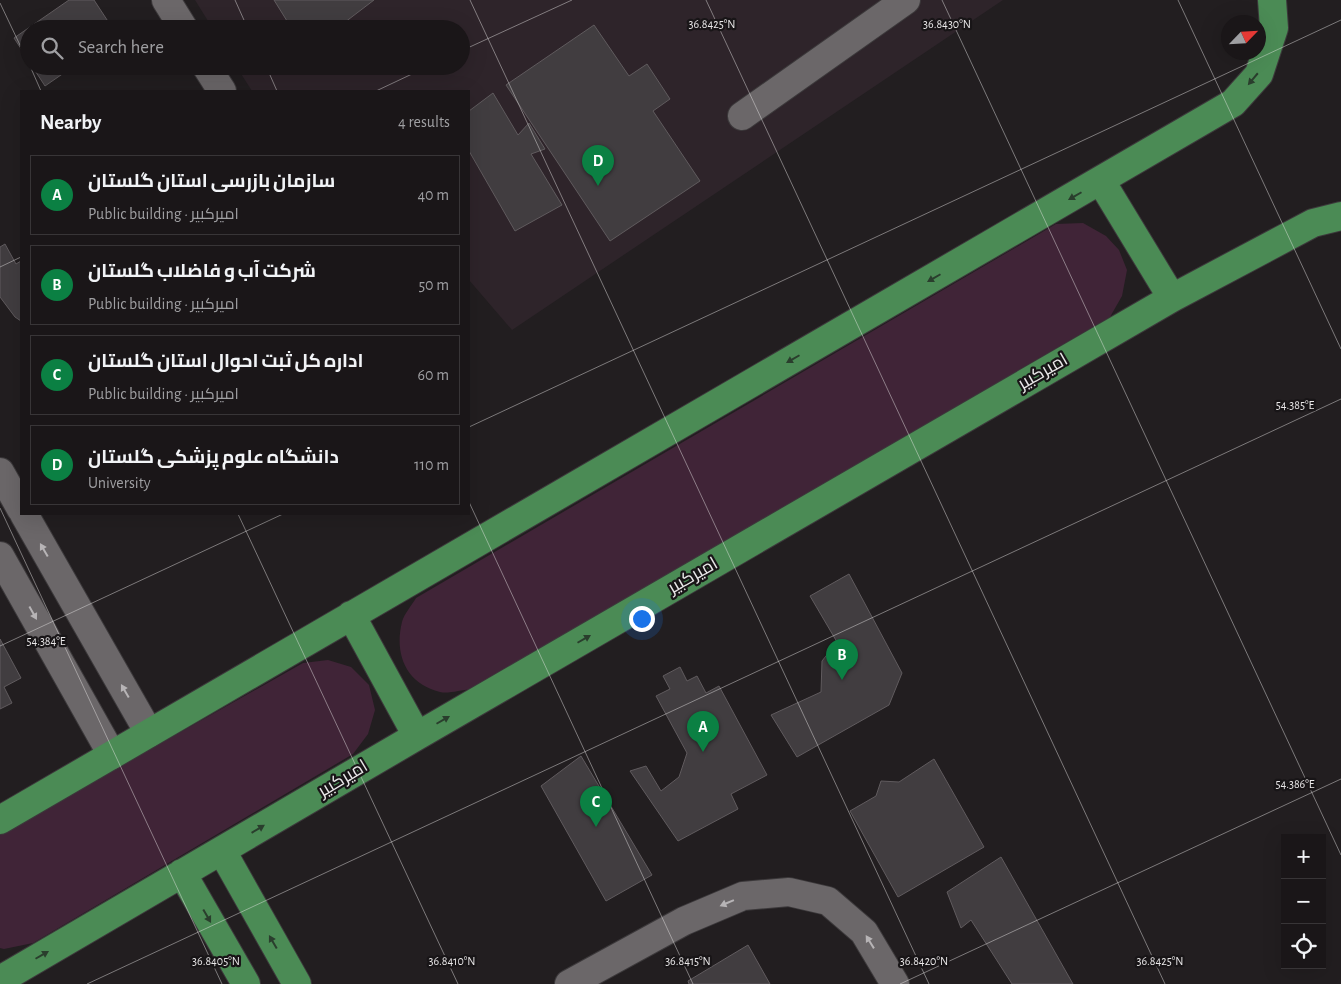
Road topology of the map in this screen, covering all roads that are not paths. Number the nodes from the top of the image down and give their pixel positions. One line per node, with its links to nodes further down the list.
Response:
1 (166, 0): 4 (street)
2 (906, 0): 7 (street)
3 (1272, 0): 8 (main road, one-way to 8)
4 (178, 20)
5 (212, 75): 6 (street)
6 (221, 90)
7 (742, 116)
8 (1101, 181): 10 (main road); 15 (main road, one-way to 15)
9 (1341, 216): 10 (main road, امیرکبیر)
10 (1172, 298): 17 (main road, امیرکبیر, one-way to 10)
11 (0, 472): 12 (street)
12 (20, 507)
13 (25, 515): 16 (street, one-way to 13)
14 (0, 556): 18 (street, one-way to 18)
15 (351, 614): 16 (main road); 17 (main road)
16 (150, 733): 18 (main road)
17 (417, 736): 20 (main road, امیرکبیر, one-way to 17)
18 (112, 755): 19 (main road)
19 (0, 820)
20 (222, 851): 21 (main road, امیرکبیر); 24 (main road, one-way to 20)
21 (182, 873): 22 (main road, امیرکبیر, one-way to 21); 23 (main road, one-way to 23)
22 (0, 980)
23 (246, 984)
24 (297, 984)
25 (569, 984): 26 (street, one-way to 25)
26 (895, 984)

